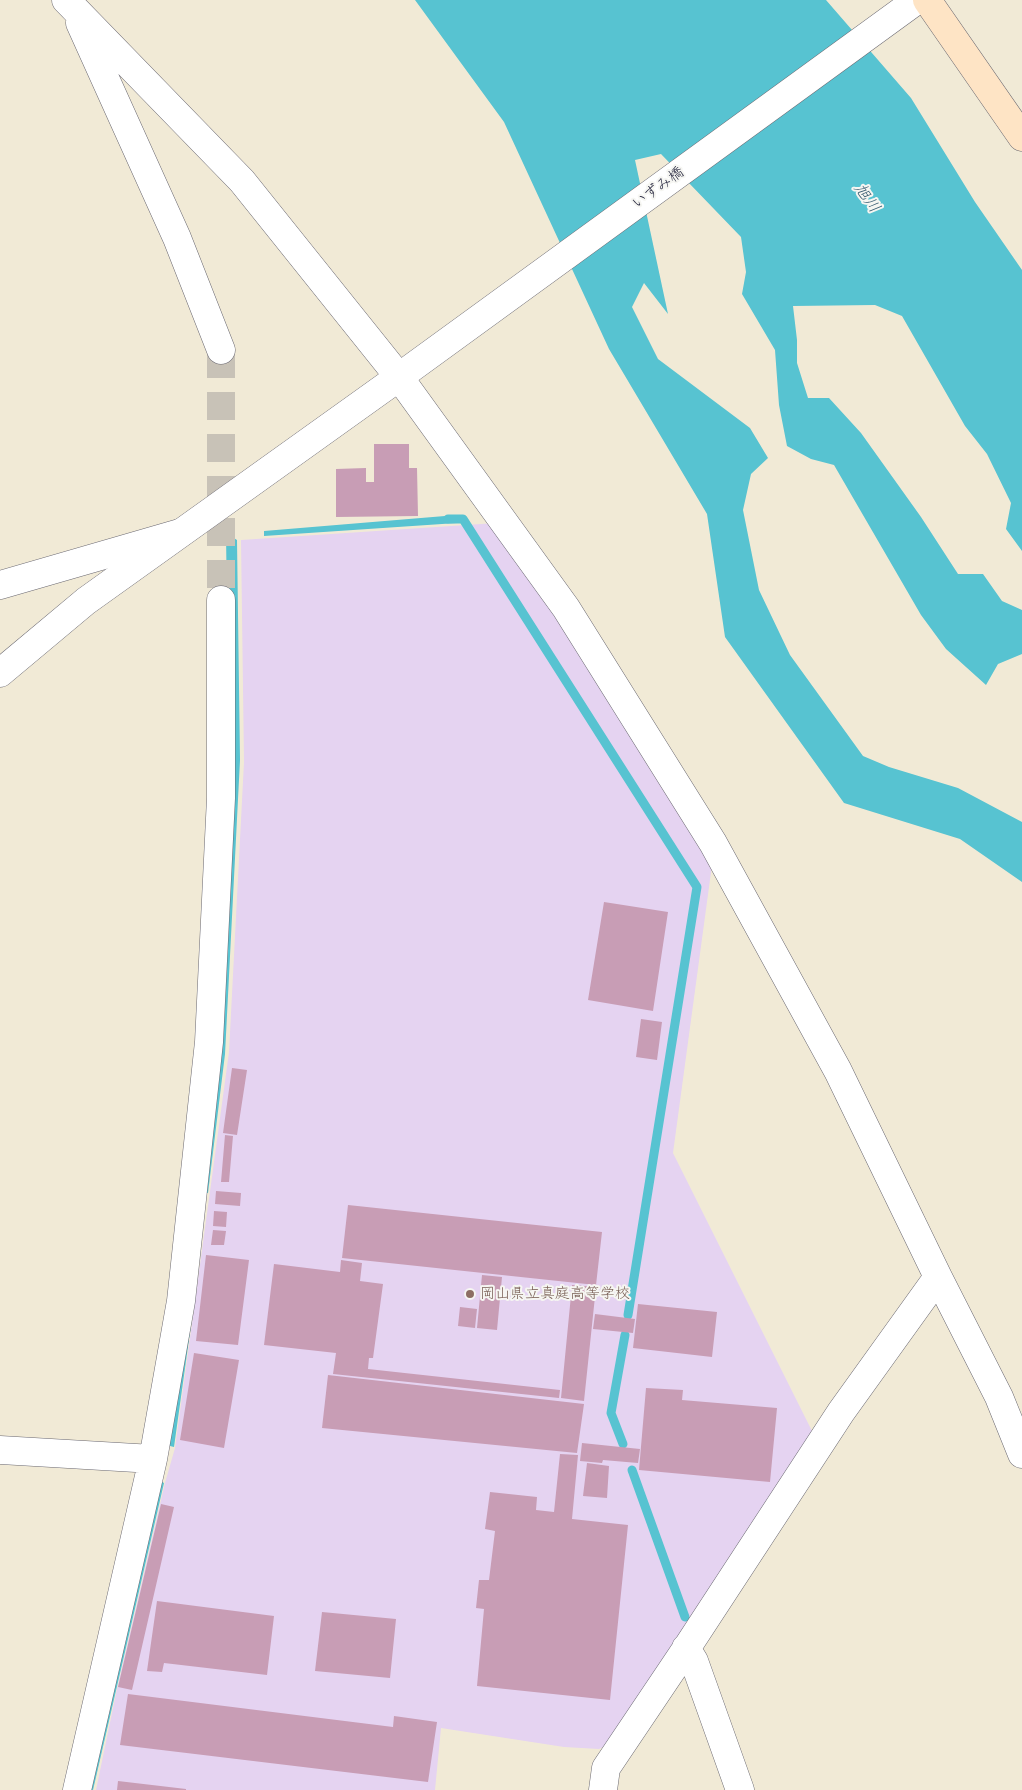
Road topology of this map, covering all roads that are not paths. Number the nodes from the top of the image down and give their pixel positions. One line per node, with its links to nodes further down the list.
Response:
1 (917, 0): 6 (street, いずみ橋)
2 (927, 0): 4 (main road)
3 (69, 3): 5 (street); 6 (street)
4 (1022, 137)
5 (221, 350)
6 (399, 376): 7 (street, いずみ橋); 11 (street)
7 (183, 532): 8 (street); 10 (street, いずみ橋)
8 (0, 585)
9 (221, 600): 14 (street)
10 (0, 673)
11 (938, 1277): 13 (street); 15 (street)
12 (0, 1450): 14 (street)
13 (1022, 1454)
14 (153, 1459): 16 (street)
15 (686, 1648): 17 (street); 18 (street)
16 (77, 1790)
17 (603, 1790)
18 (740, 1790)

